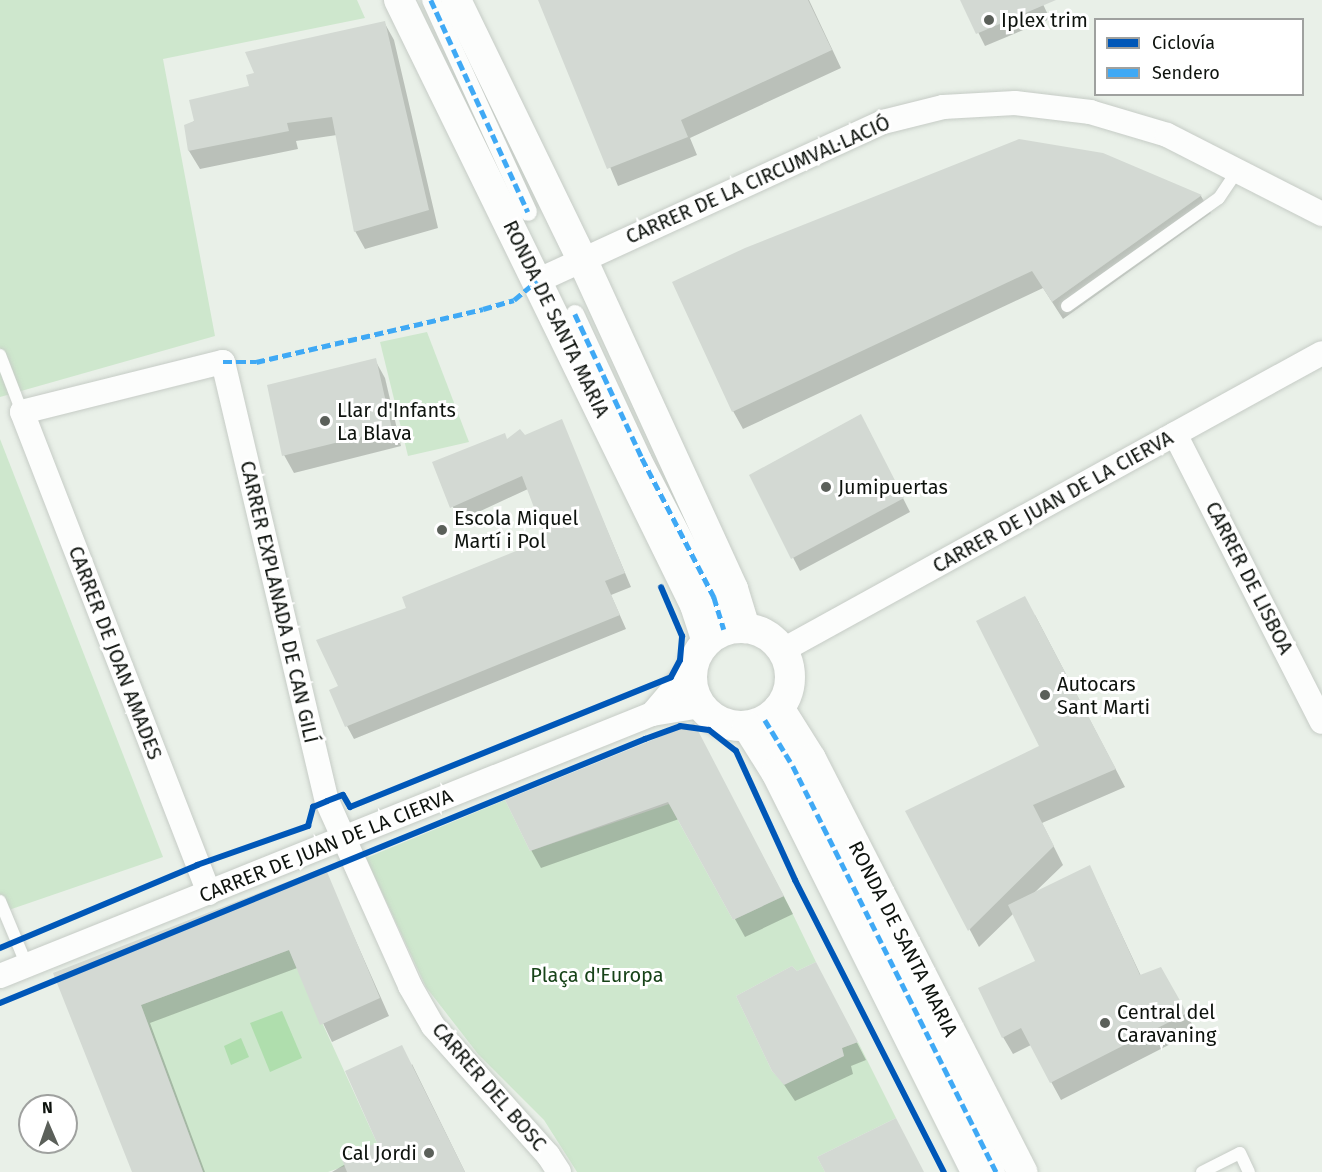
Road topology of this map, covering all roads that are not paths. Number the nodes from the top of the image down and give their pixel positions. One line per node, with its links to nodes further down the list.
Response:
1 (399, 0): 8 (street, RONDA DE SANTA MARIA)
2 (431, 0): 5 (street, RONDA DE SANTA MARIA)
3 (456, 0): 7 (street)
4 (1238, 171): 6 (street, CARRER DE LA CIRCUMVAL·LACIÓ); 7 (street, CARRER DE LA CIRCUMVAL·LACIÓ); 9 (lane)
5 (528, 212)
6 (1322, 214)
7 (582, 258): 8 (street, CARRER DE LA CIRCUMVAL·LACIÓ); 15 (street)
8 (537, 281): 15 (street, RONDA DE SANTA MARIA)
9 (1067, 306)
10 (575, 314): 15 (street, RONDA DE SANTA MARIA)
11 (1322, 353): 14 (street, CARRER DE JUAN DE LA CIERVA)
12 (0, 356): 13 (lane)
13 (22, 412): 22 (street, CARRER EXPLANADA DE CAN GILÍ); 23 (street, CARRER DE JOAN AMADES)
14 (1175, 434): 16 (street, CARRER DE JUAN DE LA CIERVA); 21 (street, CARRER DE LISBOA)
15 (725, 633): 16 (street); 17 (street)
16 (783, 650): 20 (street)
17 (692, 667): 18 (street); 19 (street, CARRER DE JUAN DE LA CIERVA)
18 (701, 706): 19 (street, CARRER DE JUAN DE LA CIERVA); 20 (street)
19 (652, 714): 22 (street, CARRER DE JUAN DE LA CIERVA)
20 (764, 718): 28 (street, RONDA DE SANTA MARIA); 29 (street, RONDA DE SANTA MARIA); 30 (street, RONDA DE SANTA MARIA)
21 (1322, 722)
22 (343, 840): 23 (street, CARRER DE JUAN DE LA CIERVA); 27 (street, CARRER DEL BOSC)
23 (209, 893): 25 (street, CARRER DE JUAN DE LA CIERVA)
24 (0, 901): 25 (lane)
25 (27, 966): 26 (street, CARRER DE JUAN DE LA CIERVA)
26 (0, 976)
27 (559, 1172)
28 (976, 1172)
29 (996, 1172)
30 (1022, 1172)
31 (1202, 1172): 32 (lane)
32 (1249, 1172)

